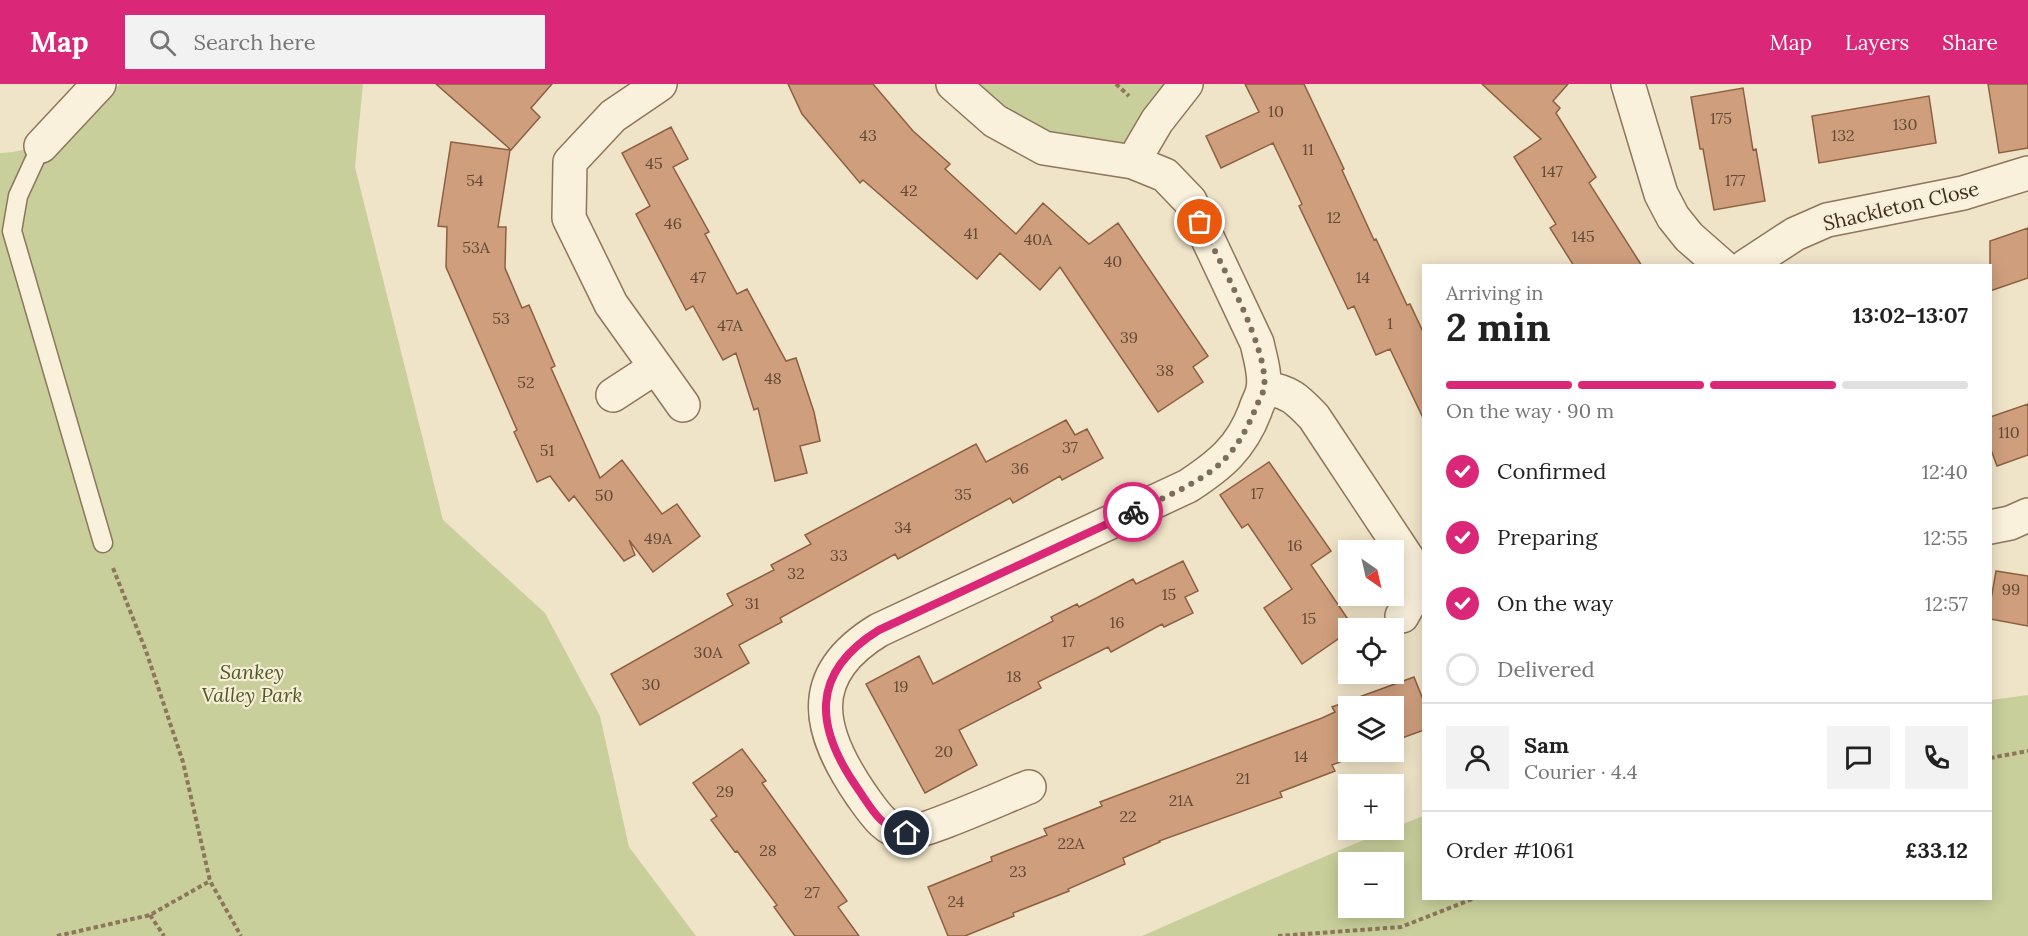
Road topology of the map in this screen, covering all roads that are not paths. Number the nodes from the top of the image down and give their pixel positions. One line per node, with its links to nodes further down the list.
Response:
1 (99, 84): 6 (street)
2 (660, 84): 11 (street)
3 (954, 84): 7 (street)
4 (1186, 84): 7 (street)
5 (1628, 84): 9 (street)
6 (40, 146): 17 (lane)
7 (1133, 162): 12 (street)
8 (2028, 173): 10 (street, Shackleton Close)
9 (1720, 264)
10 (1749, 264)
11 (656, 367): 13 (street); 14 (street)
12 (1264, 388): 18 (street); 21 (street)
13 (613, 395)
14 (683, 405)
15 (2028, 515): 16 (street)
16 (1992, 527)
17 (103, 543)
18 (1422, 577)
19 (1422, 580): 20 (street)
20 (1402, 616)
21 (1029, 787)

